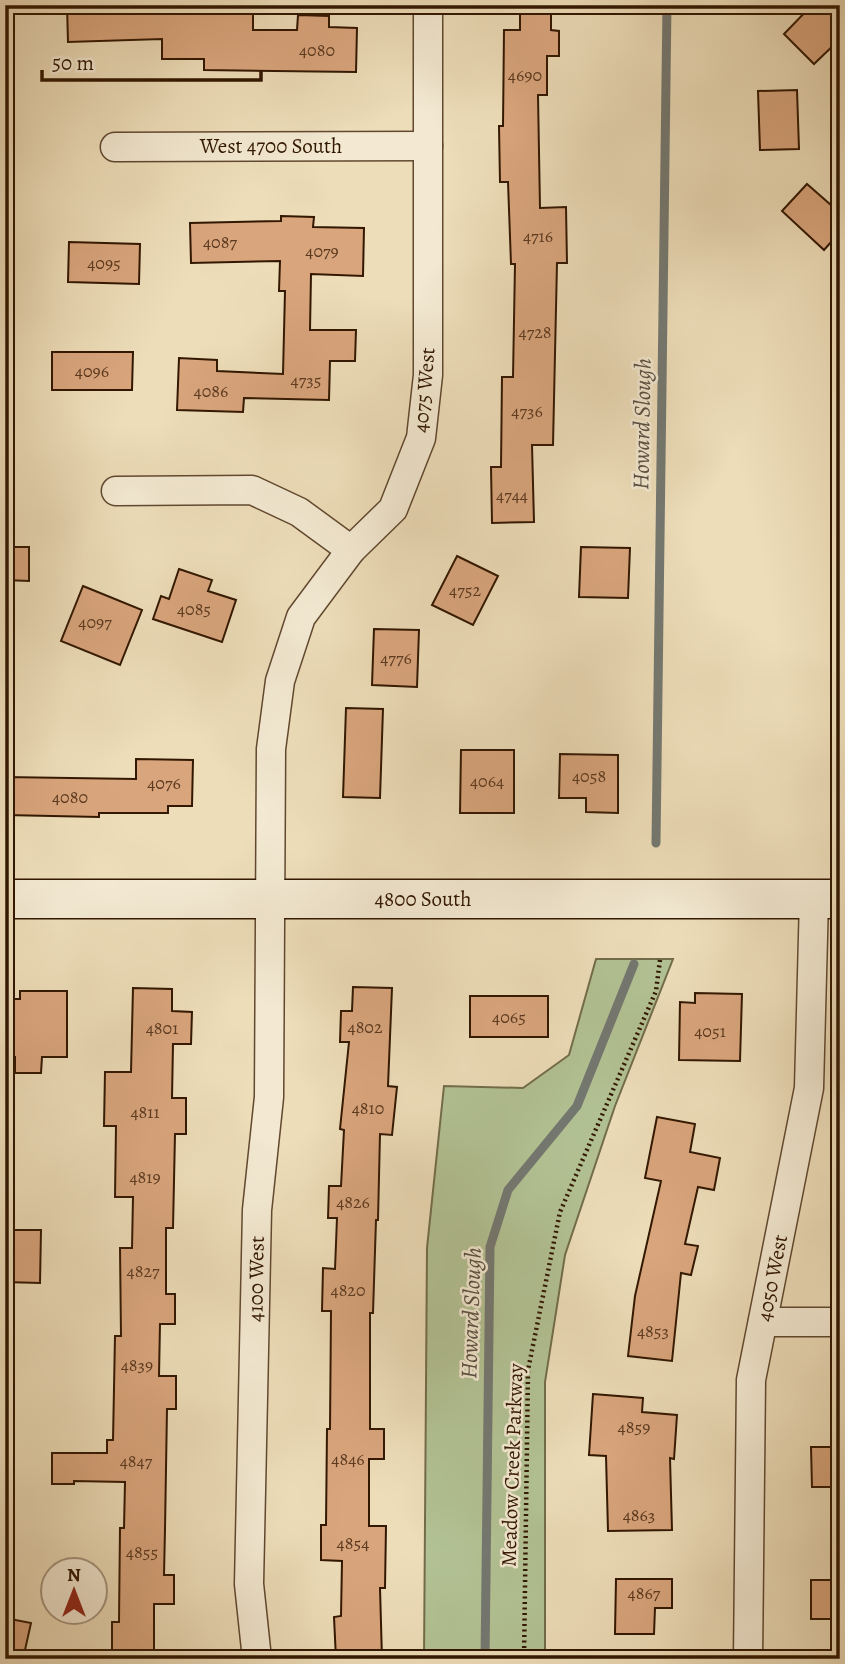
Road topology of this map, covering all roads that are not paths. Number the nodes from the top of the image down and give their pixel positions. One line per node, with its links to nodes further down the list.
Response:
1 (428, 5): 3 (street, 4075 West)
2 (115, 146): 3 (street, West 4700 South)
3 (428, 146): 5 (street, 4075 West)
4 (116, 491): 5 (street)
5 (351, 550): 7 (street, 4075 West)
6 (5, 899): 7 (street, 4800 South)
7 (271, 899): 8 (street, 4800 South); 11 (street, 4100 West)
8 (827, 899): 9 (street, 4050 West)
9 (763, 1322): 10 (street); 12 (street, 4050 West)
10 (840, 1322)
11 (257, 1659)
12 (748, 1659)

